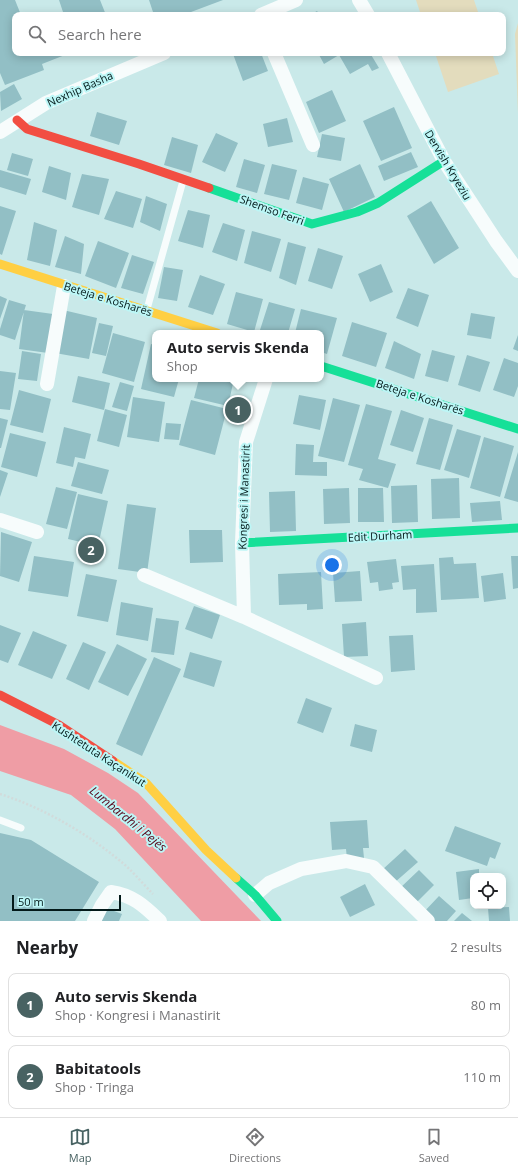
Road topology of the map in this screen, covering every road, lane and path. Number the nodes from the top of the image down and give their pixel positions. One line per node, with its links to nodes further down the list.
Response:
1 (296, 0): 3 (street)
2 (359, 0): 4 (street)
3 (268, 12)
4 (366, 12)
5 (157, 56): 8 (street, Nexhip Basha)
6 (275, 56): 10 (street)
7 (390, 56): 11 (street, Dervish Kryeziu)
8 (17, 120): 9 (street, Nexhip Basha); 12 (street, Shemso Ferri)
9 (0, 132)
10 (313, 145)
11 (444, 161): 12 (street, Shemso Ferri); 14 (street, Dervish Kryeziu)
12 (183, 180): 16 (lane)
13 (0, 264): 15 (street, Beteja e Kosharës)
14 (518, 271)
15 (64, 286): 16 (street, Beteja e Kosharës); 20 (street)
16 (147, 311): 17 (street, Beteja e Kosharës)
17 (207, 330)
18 (324, 367): 21 (street, Beteja e Kosharës)
19 (265, 382): 25 (street, Kongresi i Manastirit)
20 (47, 384)
21 (518, 429)
22 (0, 520): 24 (street)
23 (518, 528): 25 (street, Edit Durham)
24 (36, 532)
25 (242, 543): 27 (street, Kongresi i Manastirit)
26 (144, 575): 27 (street)
27 (244, 618): 28 (street)
28 (376, 678)
29 (0, 695): 33 (street, Kushtetuta Kaçanikut)
30 (0, 794): 34 (path)
31 (0, 820): 32 (lane)
32 (21, 828)
33 (255, 895): 37 (street, Kushtetuta Kaçanikut); 38 (street)
34 (156, 898)
35 (94, 921): 36 (street)
36 (160, 921)
37 (277, 921)
38 (428, 921)

